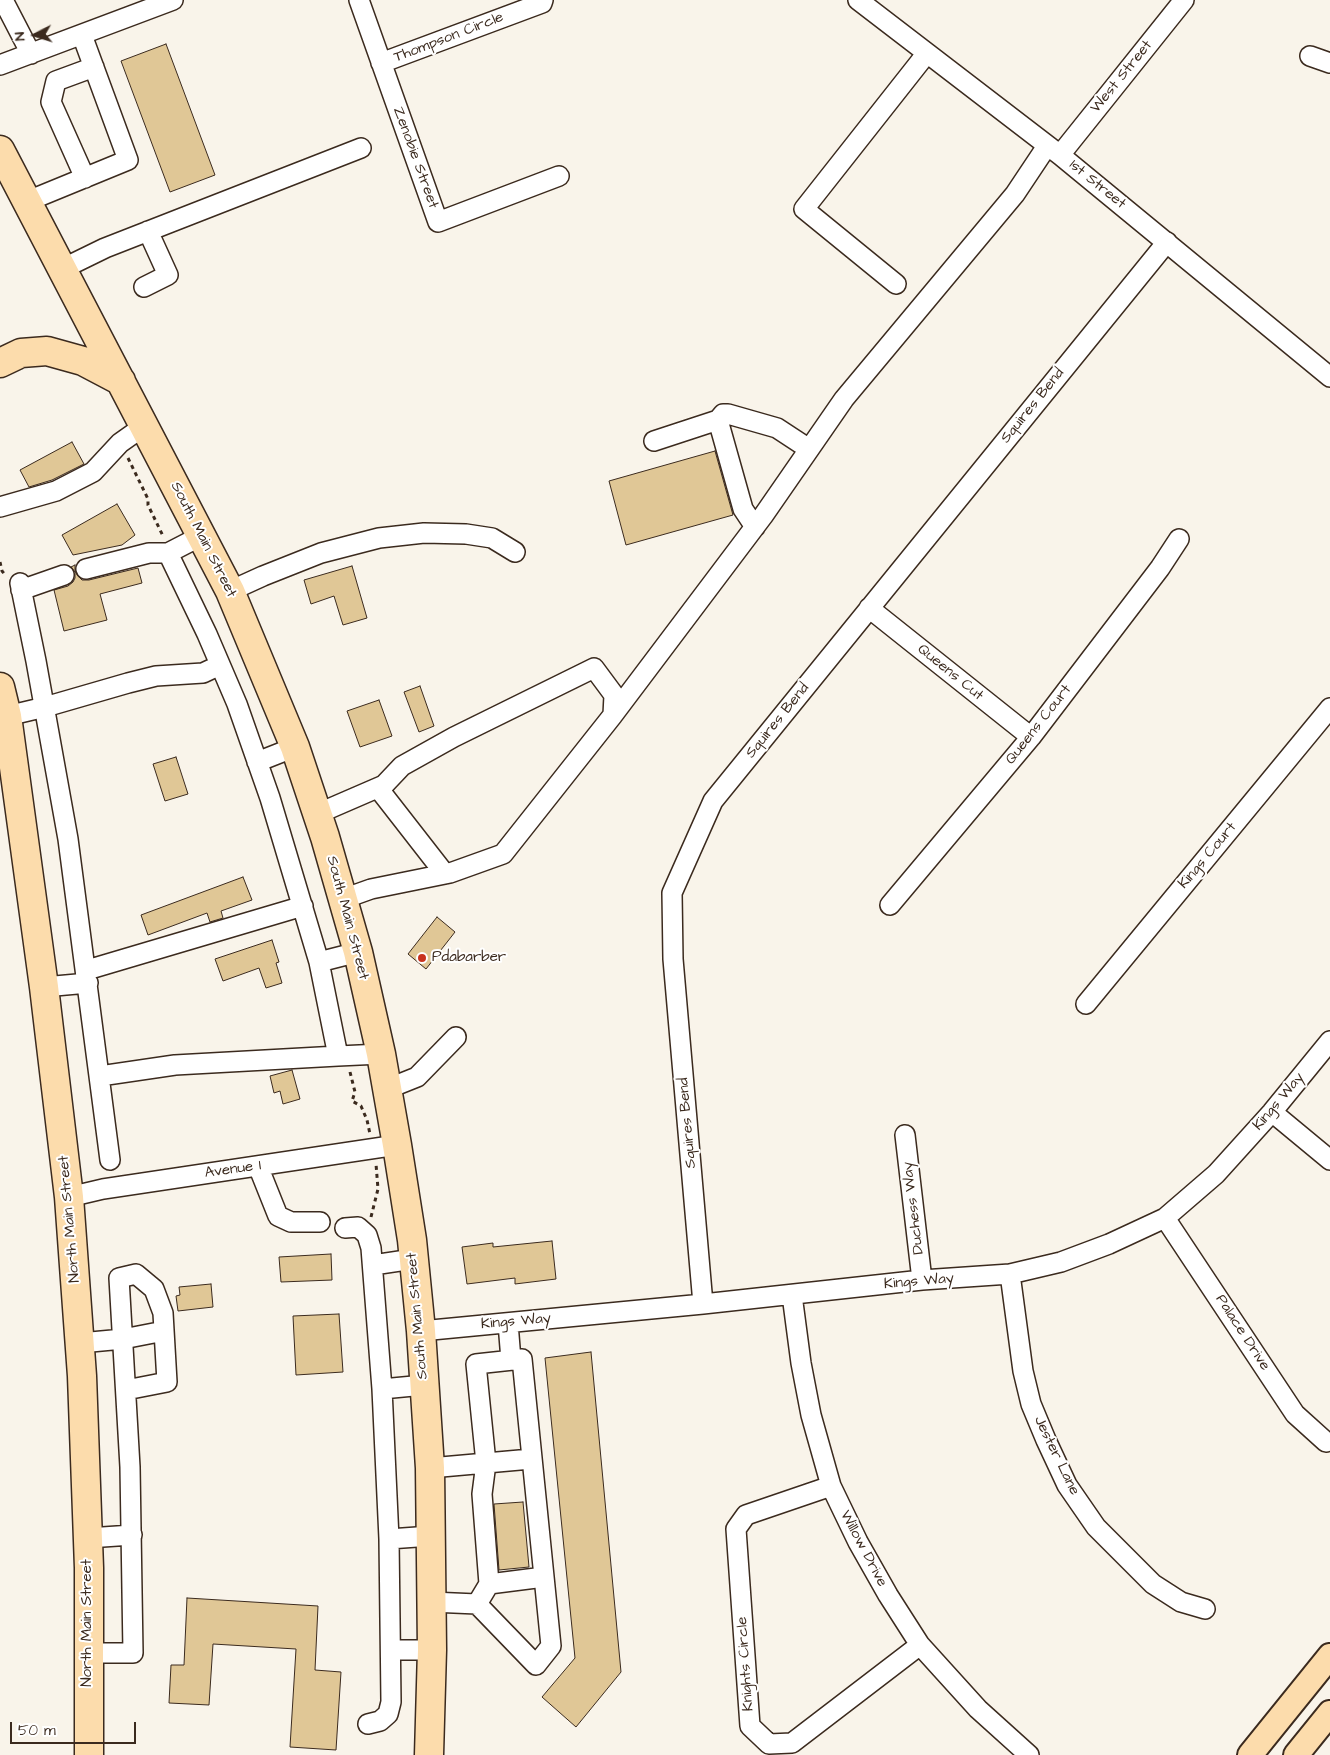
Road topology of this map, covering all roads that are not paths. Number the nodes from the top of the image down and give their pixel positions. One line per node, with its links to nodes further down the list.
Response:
1 (3, 0): 9 (street)
2 (173, 0): 7 (street)
3 (359, 0): 11 (street, Zenobie Street)
4 (543, 0): 11 (street, Thompson Circle)
5 (858, 0): 8 (street, 1st Street)
6 (1184, 0): 17 (street, West Street)
7 (82, 35): 9 (street); 14 (street)
8 (927, 53): 17 (street, 1st Street); 24 (street)
9 (31, 54): 13 (street)
10 (1310, 56): 12 (street)
11 (381, 63): 18 (street, Zenobie Street)
12 (1330, 63)
13 (0, 65)
14 (94, 67): 19 (street); 19 (street)
15 (361, 148): 21 (street)
16 (0, 150): 20 (highway, South Main Street)
17 (1054, 150): 22 (street, 1st Street); 32 (street, West Street)
18 (559, 176)
19 (85, 178): 20 (street)
20 (28, 201): 23 (highway, South Main Street)
21 (148, 231): 23 (street); 25 (street)
22 (1167, 242): 27 (street, 1st Street); 42 (street, Squires Bend)
23 (62, 269): 28 (highway, South Main Street)
24 (896, 284)
25 (144, 287)
26 (0, 363): 28 (highway)
27 (1329, 374)
28 (121, 381): 30 (highway, South Main Street)
29 (718, 420): 31 (street); 32 (street); 34 (street)
30 (144, 426): 33 (street); 35 (highway, South Main Street)
31 (654, 441)
32 (809, 448): 34 (street, West Street)
33 (0, 507)
34 (755, 527): 47 (street, West Street)
35 (201, 536): 38 (street); 41 (highway, South Main Street)
36 (1179, 539): 49 (street, Queens Court)
37 (515, 552): 41 (street)
38 (168, 553): 39 (street); 43 (street)
39 (86, 569)
40 (64, 575): 45 (street)
41 (230, 591): 50 (highway, South Main Street)
42 (869, 608): 49 (street, Queens Cut); 84 (street, Squires Bend)
43 (220, 665): 45 (street); 51 (street)
44 (0, 687): 48 (highway, North Main Street)
45 (45, 707): 48 (street); 60 (street)
46 (1330, 708): 62 (street, Kings Court)
47 (613, 715): 52 (street); 54 (street, West Street)
48 (7, 716): 61 (highway, North Main Street)
49 (1031, 737): 57 (street, Queens Court)
50 (295, 747): 51 (street); 53 (highway, South Main Street)
51 (257, 762): 56 (street)
52 (378, 788): 53 (street); 54 (street)
53 (317, 814): 55 (highway, South Main Street)
54 (445, 874): 55 (street, West Street)
55 (343, 899): 58 (highway, South Main Street)
56 (303, 906): 59 (street); 60 (street)
57 (890, 906)
58 (358, 952): 59 (street); 65 (highway, South Main Street)
59 (319, 962): 66 (street)
60 (87, 976): 61 (street); 67 (street)
61 (44, 987): 75 (highway, North Main Street)
62 (1086, 1004)
63 (456, 1037): 68 (street)
64 (1330, 1040): 69 (street, Kings Way)
65 (381, 1054): 66 (street); 68 (highway, South Main Street)
66 (338, 1056): 67 (street)
67 (100, 1076): 72 (street)
68 (387, 1089): 71 (highway, South Main Street)
69 (1272, 1112): 73 (street); 76 (street, Kings Way)
70 (905, 1135): 82 (street, Duchess Way)
71 (397, 1145): 74 (street, Avenue I); 79 (highway, South Main Street)
72 (110, 1160)
73 (1330, 1160)
74 (258, 1166): 75 (street, Avenue I); 77 (street)
75 (69, 1197): 89 (highway, North Main Street)
76 (1165, 1218): 81 (street, Kings Way); 94 (street, Palace Drive)
77 (320, 1222)
78 (345, 1228): 80 (street)
79 (414, 1259): 80 (street); 87 (highway, South Main Street)
80 (373, 1265): 92 (street)
81 (1010, 1274): 82 (street, Kings Way); 107 (street, Jester Lane)
82 (922, 1280): 83 (street, Kings Way)
83 (792, 1295): 84 (street, Kings Way); 98 (street, Willow Drive)
84 (703, 1304): 85 (street, Kings Way)
85 (508, 1323): 87 (street, Kings Way); 90 (street)
86 (164, 1331): 88 (street); 88 (street); 93 (street)
87 (421, 1331): 91 (highway, South Main Street)
88 (123, 1339): 89 (street); 93 (street)
89 (80, 1343): 101 (highway, North Main Street)
90 (511, 1360): 95 (street); 96 (street)
91 (424, 1385): 92 (street); 97 (highway, South Main Street)
92 (382, 1389): 102 (street)
93 (126, 1390): 99 (street)
94 (1326, 1442)
95 (531, 1459): 96 (street); 103 (street)
96 (486, 1463): 97 (street); 104 (street)
97 (430, 1468): 100 (highway, South Main Street)
98 (831, 1486): 108 (street, Willow Drive); 108 (street, Knights Circle)
99 (132, 1535): 101 (street); 111 (street)
100 (431, 1536): 102 (street); 105 (highway, South Main Street)
101 (88, 1538): 111 (highway, North Main Street)
102 (389, 1539): 109 (street)
103 (544, 1577): 104 (street); 106 (street)
104 (489, 1584): 106 (street)
105 (432, 1602): 106 (street); 110 (highway, South Main Street)
106 (477, 1604)
107 (1205, 1609)
108 (920, 1645): 117 (street, Willow Drive)
109 (391, 1650): 110 (street); 114 (street)
110 (432, 1650): 116 (highway, South Main Street)
111 (88, 1653): 115 (highway, North Main Street)
112 (1330, 1656): 118 (main road)
113 (1330, 1712): 119 (main road)
114 (368, 1724)
115 (89, 1755)
116 (429, 1755)
117 (1029, 1755)
118 (1250, 1755)
119 (1296, 1755)

